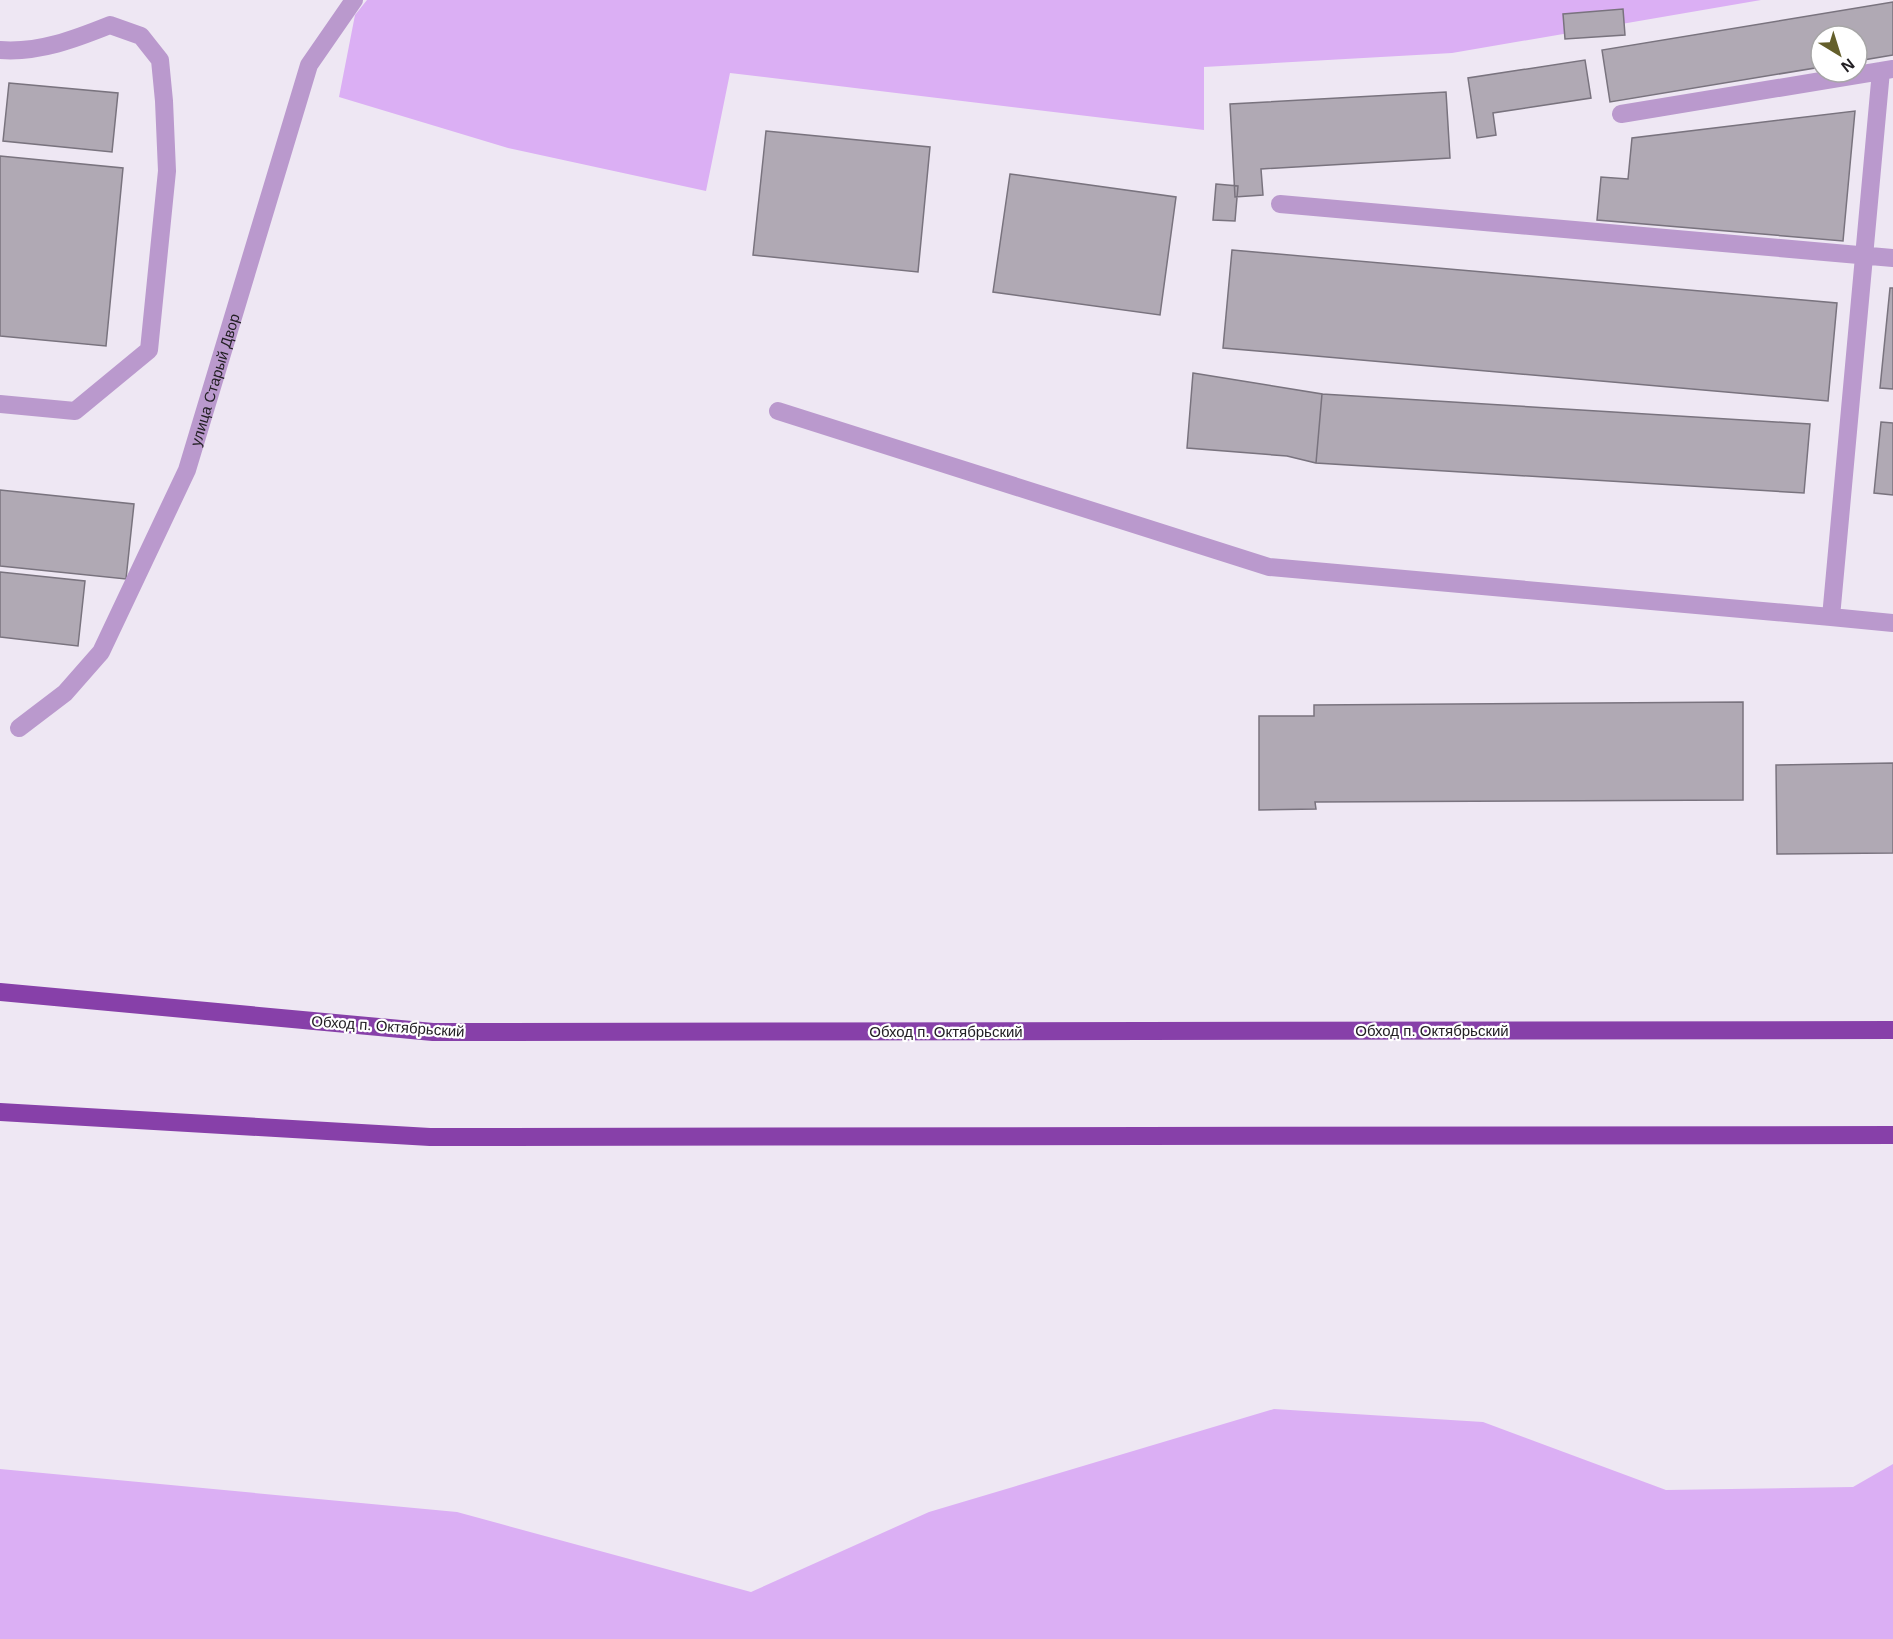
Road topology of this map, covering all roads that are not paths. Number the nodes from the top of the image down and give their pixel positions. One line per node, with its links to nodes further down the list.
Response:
1 (354, 0): 12 (street, улица Старый Двор)
2 (0, 50): 8 (street)
3 (1887, 70): 4 (street); 6 (street)
4 (1621, 114)
5 (1281, 204): 6 (street)
6 (1864, 255): 7 (street); 10 (street)
7 (1893, 258)
8 (0, 404)
9 (778, 411): 10 (street)
10 (1832, 617): 11 (street)
11 (1893, 623)
12 (19, 728)
13 (0, 992): 14 (highway, Обход п. Октябрьский)
14 (1893, 1030)
15 (0, 1112): 16 (highway)
16 (1893, 1135)

